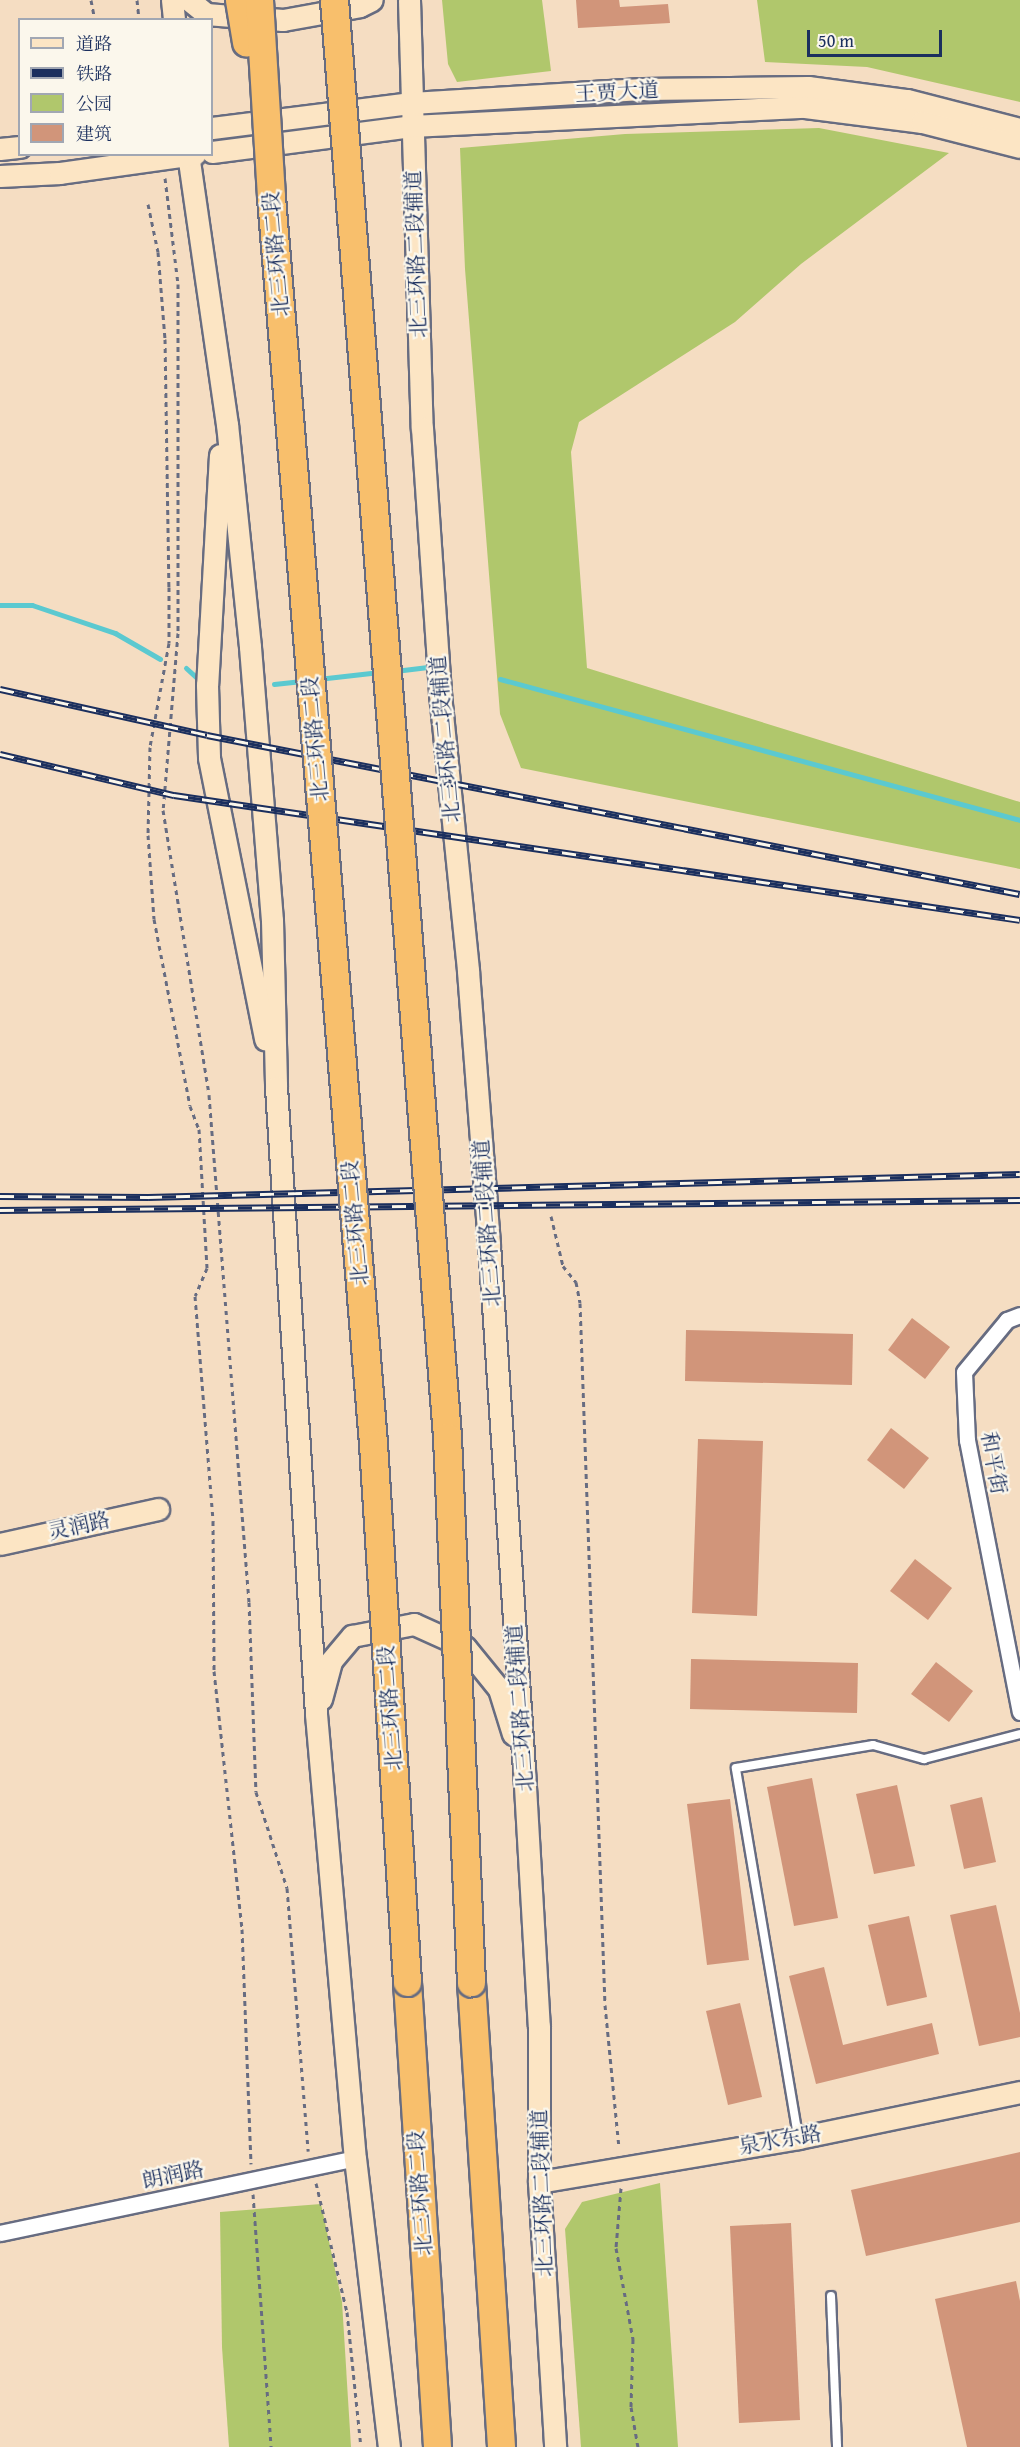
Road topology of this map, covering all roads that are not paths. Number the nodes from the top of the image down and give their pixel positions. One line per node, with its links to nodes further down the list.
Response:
1 (172, 0): 8 (main road)
2 (189, 0): 6 (main road)
3 (239, 0): 20 (highway, bridge)
4 (259, 0): 20 (highway, 北三环路二段, bridge)
5 (334, 0): 37 (highway, bridge)
6 (372, 0)
7 (409, 0): 9 (main road, 北三环路二段辅道)
8 (174, 18)
9 (411, 103): 10 (main road, 北三环路二段辅道); 11 (main road, 王贾大道); 12 (main road, 王贾大道)
10 (411, 126): 14 (main road, 王贾大道); 16 (main road, 王贾大道); 29 (main road, 北三环路二段辅道)
11 (213, 128)
12 (1020, 129)
13 (18, 147): 15 (main road)
14 (1020, 147)
15 (0, 149)
16 (213, 152)
17 (183, 156): 19 (main road)
18 (190, 156): 21 (main road)
19 (0, 176)
20 (271, 197): 36 (highway, 北三环路二段, bridge)
21 (223, 397): 22 (main road); 22 (main road)
22 (276, 1087): 27 (main road)
23 (1020, 1315): 26 (street, 和平街)
24 (158, 1509): 25 (main road, 灵润路)
25 (0, 1544)
26 (1020, 1712)
27 (316, 1714): 29 (main road); 32 (main road)
28 (1020, 1734): 31 (lane)
29 (524, 1769): 33 (main road, 北三环路二段辅道)
30 (1020, 2092): 31 (main road, 泉水东路)
31 (798, 2138): 33 (main road, 泉水东路)
32 (355, 2158): 34 (street, 朗润路); 38 (main road)
33 (539, 2182): 43 (main road, 北三环路二段辅道)
34 (0, 2233)
35 (831, 2296): 44 (lane)
36 (428, 2315): 39 (highway); 40 (highway, 北三环路二段)
37 (499, 2412): 41 (highway); 42 (highway)
38 (389, 2447)
39 (418, 2447)
40 (437, 2447)
41 (501, 2447)
42 (507, 2447)
43 (555, 2447)
44 (837, 2447)

